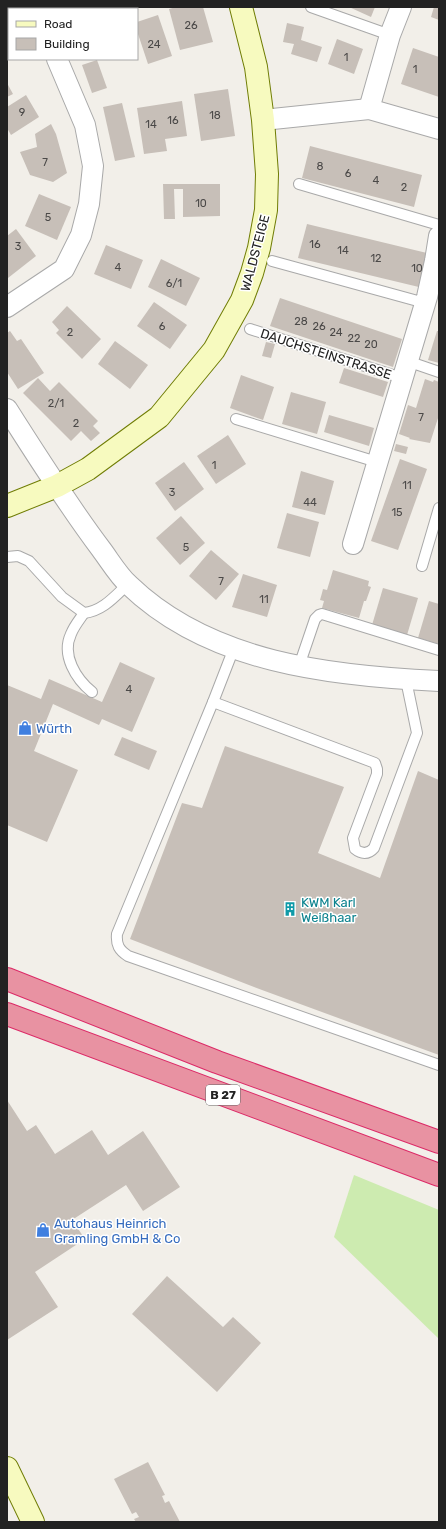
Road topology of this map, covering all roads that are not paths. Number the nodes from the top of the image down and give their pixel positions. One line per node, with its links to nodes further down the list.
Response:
1 (241, 7): 7 (street, WALDSTEIGE)
2 (311, 7): 4 (lane)
3 (400, 7): 4 (street)
4 (390, 35): 6 (street)
5 (57, 60): 14 (street)
6 (369, 110): 7 (street); 8 (street)
7 (263, 120): 21 (street, WALDSTEIGE)
8 (439, 130)
9 (299, 184): 10 (lane)
10 (439, 225)
11 (439, 236): 13 (street, DAUCHSTEINSTRASSE)
12 (272, 261): 13 (lane)
13 (430, 300): 16 (street, DAUCHSTEINSTRASSE)
14 (7, 307)
15 (250, 329): 16 (lane, DAUCHSTEINSTRASSE)
16 (405, 370): 17 (lane); 20 (street, DAUCHSTEINSTRASSE)
17 (439, 372)
18 (7, 409): 21 (street)
19 (236, 419): 20 (lane)
20 (377, 462): 24 (street, DAUCHSTEINSTRASSE)
21 (57, 486): 22 (street, WALDSTEIGE); 27 (street)
22 (7, 506)
23 (439, 508): 26 (lane)
24 (353, 544)
25 (7, 557): 28 (lane)
26 (422, 566)
27 (128, 584): 28 (lane); 29 (street)
28 (84, 612): 34 (lane)
29 (234, 648): 31 (street); 35 (lane)
30 (439, 650): 31 (lane)
31 (299, 666): 32 (street)
32 (406, 680): 33 (street); 35 (lane)
33 (439, 681)
34 (92, 692)
35 (213, 702): 38 (lane)
36 (7, 979): 40 (highway, B 27)
37 (7, 1014): 42 (highway, B 27)
38 (439, 1065)
39 (439, 1126): 40 (highway)
40 (407, 1131): 41 (highway, B 27)
41 (439, 1142)
42 (439, 1175)
43 (7, 1468): 44 (street)
44 (32, 1522)

